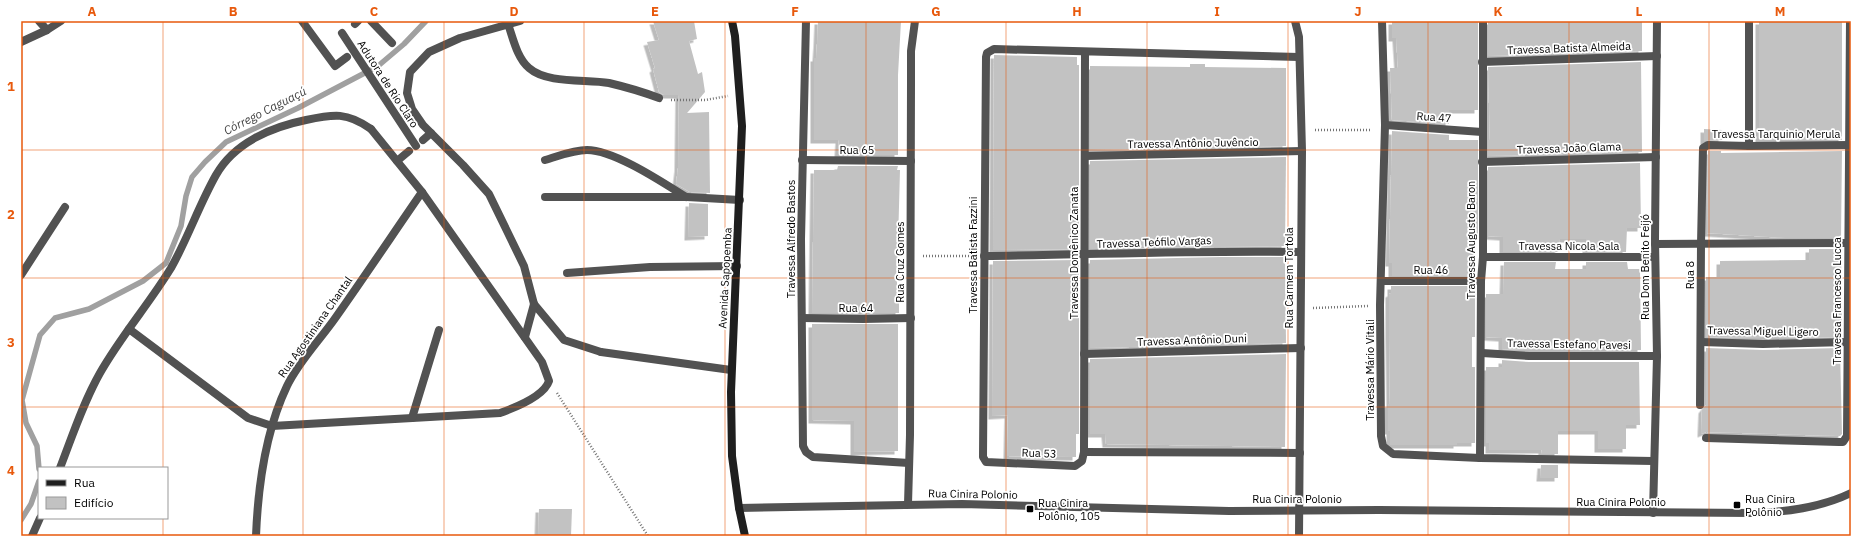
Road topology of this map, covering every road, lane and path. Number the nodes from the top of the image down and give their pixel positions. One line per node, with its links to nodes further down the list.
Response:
1 (39, 21): 16 (street)
2 (61, 21): 16 (street)
3 (302, 21): 22 (street)
4 (372, 21): 19 (street)
5 (520, 21): 15 (street)
6 (732, 21): 25 (main road, Avenida Sapopemba)
7 (806, 21): 41 (street, Travessa Alfredo Bastos)
8 (915, 21): 43 (street, Rua Cruz Gomes)
9 (1295, 21): 23 (street, Rua Carmem Tortola)
10 (1382, 21): 27 (street, Travessa Mário Vitali)
11 (1483, 21): 24 (street, Travessa Augusto Baron)
12 (1657, 21): 21 (street, Rua Dom Benito Feijó)
13 (1749, 21): 35 (street)
14 (1850, 21): 32 (street, Travessa Francesco Lucca)
15 (508, 24): 26 (street); 30 (street)
16 (48, 30): 18 (street)
17 (342, 34): 33 (street, Adutora de Rio Claro)
18 (21, 42)
19 (392, 43)
20 (1085, 52): 23 (street); 38 (street, Travessa Domênico Zanata); 57 (street, Travessa Batista Fazzini)
21 (1657, 56): 24 (street, Travessa Batista Almeida); 39 (street, Rua Dom Benito Feijó)
22 (347, 57)
23 (1299, 57): 28 (street, Rua Carmem Tortola)
24 (1482, 62): 29 (street, Travessa Augusto Baron)
25 (740, 94): 26 (path); 48 (main road, Avenida Sapopemba)
26 (659, 98)
27 (1385, 125): 28 (path); 29 (street, Rua 47); 63 (street, Travessa Mário Vitali)
28 (1300, 130): 37 (street, Rua Carmem Tortola)
29 (1482, 132): 44 (street, Travessa Augusto Baron)
30 (430, 133): 31 (street); 65 (street)
31 (423, 140)
32 (1849, 145): 35 (street, Travessa Tarquinio Merula); 50 (street, Travessa Francesco Lucca)
33 (416, 146)
34 (1704, 146): 35 (street, Travessa Tarquinio Merula); 53 (street, Rua 8)
35 (1749, 146)
36 (409, 151): 42 (street)
37 (1302, 151): 38 (street, Travessa Antônio Juvêncio); 54 (street, Rua Carmem Tortola)
38 (1085, 156): 55 (street, Travessa Domênico Zanata)
39 (1656, 157): 44 (street, Travessa João Glama); 52 (street, Rua Dom Benito Feijó)
40 (545, 160): 47 (street)
41 (802, 160): 43 (street, Rua 65); 68 (street, Travessa Alfredo Bastos)
42 (397, 161): 45 (street); 70 (street)
43 (911, 161): 56 (street, Rua Cruz Gomes)
44 (1482, 162): 58 (street, Travessa Augusto Baron)
45 (422, 192): 72 (street); 83 (street, Rua Agostiniana Chantal)
46 (545, 197): 47 (street)
47 (687, 197): 48 (street)
48 (740, 200): 60 (main road, Avenida Sapopemba)
49 (65, 207): 62 (street)
50 (1850, 214): 51 (street, Travessa Francesco Lucca)
51 (1848, 243): 53 (street); 74 (street, Travessa Francesco Lucca)
52 (1655, 244): 53 (street); 59 (street, Rua Dom Benito Feijó)
53 (1701, 244): 73 (street, Rua 8)
54 (1300, 252): 55 (street, Travessa Teófilo Vargas); 67 (street, Rua Carmem Tortola)
55 (1085, 255): 57 (street, Travessa Teófilo Vargas); 77 (street, Travessa Domênico Zanata)
56 (911, 256): 57 (path); 69 (street, Rua Cruz Gomes)
57 (984, 256): 89 (street, Travessa Batista Fazzini)
58 (1482, 257): 59 (street, Travessa Nicola Sala); 64 (street, Travessa Augusto Baron)
59 (1655, 257): 78 (street, Rua Dom Benito Feijó)
60 (736, 266): 61 (street); 79 (main road, Avenida Sapopemba)
61 (567, 272)
62 (21, 275)
63 (1381, 281): 64 (street, Rua 46); 66 (street, Travessa Mário Vitali)
64 (1481, 281): 76 (street, Travessa Augusto Baron)
65 (534, 304): 72 (street); 79 (street)
66 (1380, 305): 67 (path); 88 (street, Travessa Mário Vitali)
67 (1299, 308): 75 (street, Rua Carmem Tortola)
68 (802, 318): 69 (street, Rua 64); 91 (street, Travessa Alfredo Bastos)
69 (911, 318): 91 (street, Rua Cruz Gomes)
70 (129, 329): 83 (street); 92 (street)
71 (439, 330): 82 (street)
72 (525, 337): 80 (street)
73 (1701, 342): 74 (street, Travessa Miguel Ligero); 81 (street, Rua 8)
74 (1848, 342): 84 (street, Travessa Francesco Lucca)
75 (1301, 348): 77 (street, Travessa Antônio Duni); 87 (street, Rua Carmem Tortola)
76 (1482, 353): 78 (street, Travessa Estefano Pavesi); 88 (street, Travessa Augusto Baron)
77 (1084, 354): 86 (street, Travessa Domênico Zanata)
78 (1657, 356): 90 (street, Rua Dom Benito Feijó)
79 (731, 370): 95 (main road, Avenida Sapopemba)
80 (549, 380): 82 (street); 101 (path)
81 (1700, 405)
82 (412, 418): 83 (street)
83 (272, 426): 100 (street, Rua Agostiniana Chantal)
84 (1850, 427): 85 (street, Travessa Francesco Lucca)
85 (1706, 438)
86 (1084, 452): 87 (street); 89 (street, Rua 53)
87 (1300, 453): 96 (street, Rua Carmem Tortola)
88 (1480, 458): 90 (street, Travessa Mário Vitali)
89 (985, 461)
90 (1653, 461): 97 (street, Rua Dom Benito Feijó)
91 (909, 463): 94 (street, Rua Cruz Gomes)
92 (60, 467)
93 (1851, 493): 97 (street, Rua Cinira Polonio)
94 (908, 504): 95 (street, Rua Cinira Polonio); 96 (street, Rua Cinira Polonio)
95 (739, 508): 102 (main road, Avenida Sapopemba)
96 (1299, 510): 97 (street, Rua Cinira Polonio); 103 (street, Rua Carmem Tortola)
97 (1653, 513)
98 (40, 519): 99 (street)
99 (32, 536)
100 (256, 536)
101 (648, 536)
102 (745, 536)
103 (1299, 536)

